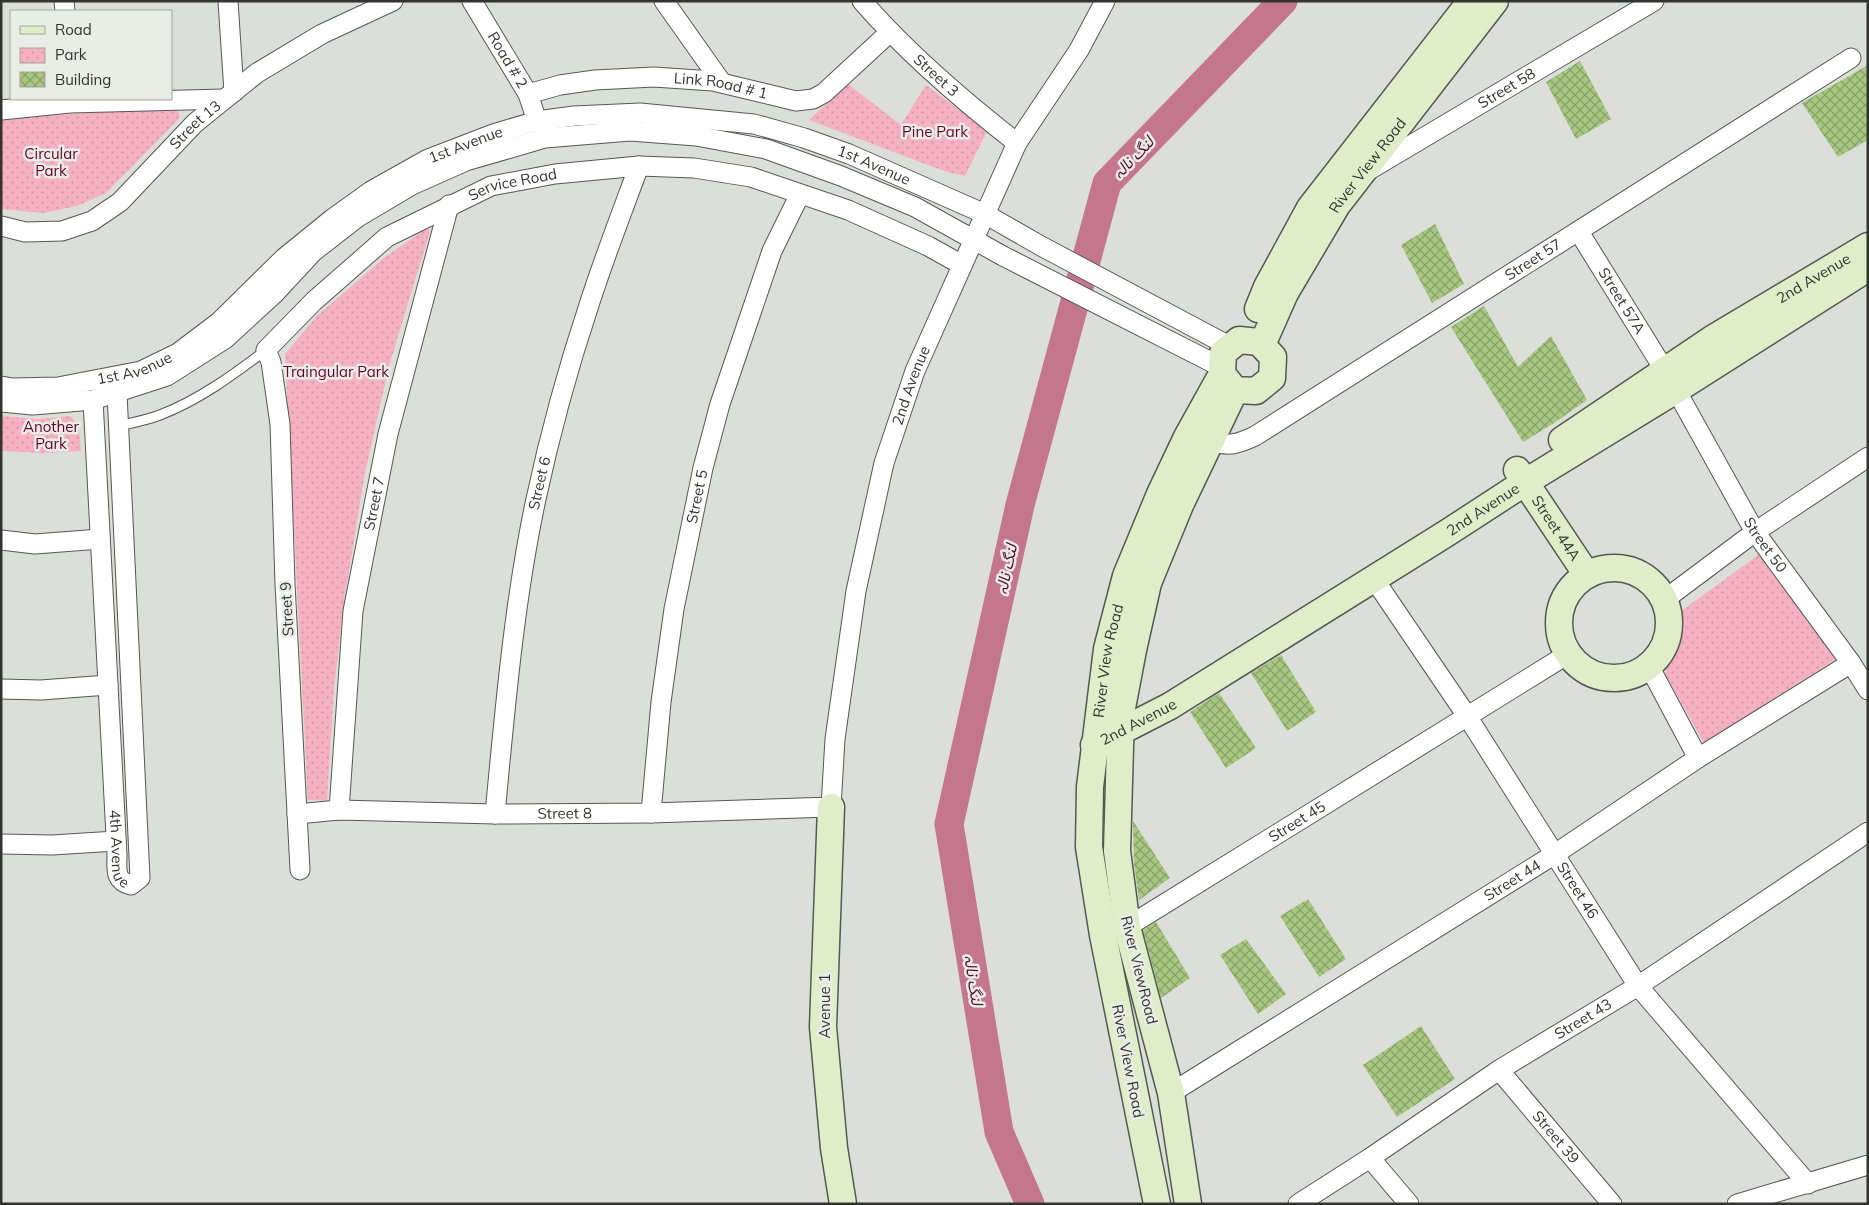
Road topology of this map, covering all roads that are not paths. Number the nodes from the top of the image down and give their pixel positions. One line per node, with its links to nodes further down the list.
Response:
1 (228, 1): 14 (street)
2 (394, 1): 14 (street, Street 13)
3 (472, 1): 13 (street, Road # 2)
4 (664, 1): 12 (street)
5 (862, 1): 10 (street, Street 3)
6 (1471, 1): 33 (street, River View Road)
7 (1495, 1): 22 (street, River View Road)
8 (1654, 1): 22 (street, Street 58)
9 (1101, 3): 20 (street, 2nd Avenue)
10 (889, 33): 12 (street, Link Road # 1); 20 (street, Street 3)
11 (1851, 58): 27 (street, Street 57)
12 (722, 83): 13 (street, Link Road # 1)
13 (528, 94): 19 (street, Road # 2)
14 (229, 95): 15 (street); 26 (street, Street 13)
15 (172, 97)
16 (96, 100): 17 (street)
17 (70, 101): 18 (street)
18 (1, 110)
19 (538, 121): 25 (street, 1st Avenue); 35 (street, 1st Avenue)
20 (1017, 143): 25 (street, 2nd Avenue)
21 (639, 166): 23 (street, Service Road); 24 (street, Service Road); 62 (street, Street 6)
22 (1360, 176): 33 (street, River View Road)
23 (800, 194): 30 (street, Service Road); 60 (street, Street 5)
24 (449, 205): 32 (street, Service Road); 59 (street, Street 7)
25 (985, 214): 28 (street, 2nd Avenue); 33 (street, 1st Avenue)
26 (1, 226)
27 (1579, 232): 34 (street, Street 57A); 40 (street, Street 57)
28 (974, 239): 30 (street, 2nd Avenue); 33 (street, 1st Avenue); 36 (street, 1st Avenue)
29 (1868, 246): 34 (street, 2nd Avenue)
30 (962, 265): 58 (street, 2nd Avenue)
31 (1868, 268): 34 (street, 2nd Avenue)
32 (266, 350): 39 (lane, Service Road); 61 (street, Street 9)
33 (1230, 358): 40 (street, River View Road); 56 (street, River View Road)
34 (1670, 381): 42 (street, 2nd Avenue); 43 (street, Street 50)
35 (1, 386)
36 (117, 393): 37 (street, 1st Avenue); 39 (street, 4th Avenue)
37 (92, 400): 38 (street, 1st Avenue); 44 (street, 4th Avenue)
38 (1, 402)
39 (118, 426): 64 (street, 4th Avenue)
40 (1210, 441): 56 (street, River View Road)
41 (1868, 457): 43 (street)
42 (1521, 476): 46 (street, Street 44A); 47 (street, 2nd Avenue); 56 (street, 2nd Avenue)
43 (1755, 532): 48 (street); 50 (street, Street 50)
44 (100, 539): 45 (street); 52 (street, 4th Avenue)
45 (1, 540)
46 (1587, 575): 48 (street); 49 (street)
47 (1374, 579): 55 (street, Street 46); 56 (street, 2nd Avenue)
48 (1664, 600): 51 (street)
49 (1568, 654): 51 (street); 55 (street, Street 45)
50 (1851, 663): 54 (street, Street 50); 57 (street, Street 44)
51 (1649, 666): 57 (street)
52 (108, 685): 53 (street); 64 (street, 4th Avenue)
53 (1, 689)
54 (1868, 690)
55 (1467, 716): 66 (street, Street 46); 68 (street, Street 45)
56 (1108, 729): 68 (street, River ViewRoad); 76 (street, River View Road)
57 (1698, 758): 66 (street, Street 44)
58 (831, 808): 60 (street, Street 8); 75 (street, Avenue 1)
59 (338, 810): 61 (street, Street 8); 62 (street, Street 8)
60 (651, 813): 62 (street, Street 8)
61 (297, 814): 67 (street, Street 9)
62 (495, 814)
63 (1868, 832): 69 (street, Street 43)
64 (116, 841): 65 (street)
65 (1, 844)
66 (1555, 854): 69 (street, Street 46); 71 (street, Street 44)
67 (300, 870)
68 (1127, 926): 71 (street, River ViewRoad)
69 (1638, 986): 70 (street, Street 43); 74 (street, Street 46)
70 (1499, 1070): 72 (street, Street 43); 80 (street, Street 39)
71 (1172, 1093): 77 (street, River ViewRoad)
72 (1370, 1158): 78 (street, Street 43); 79 (street)
73 (1868, 1166): 74 (street)
74 (1808, 1184): 81 (street)
75 (843, 1204)
76 (1157, 1204)
77 (1188, 1204)
78 (1298, 1204)
79 (1409, 1204)
80 (1612, 1204)
81 (1738, 1204)

